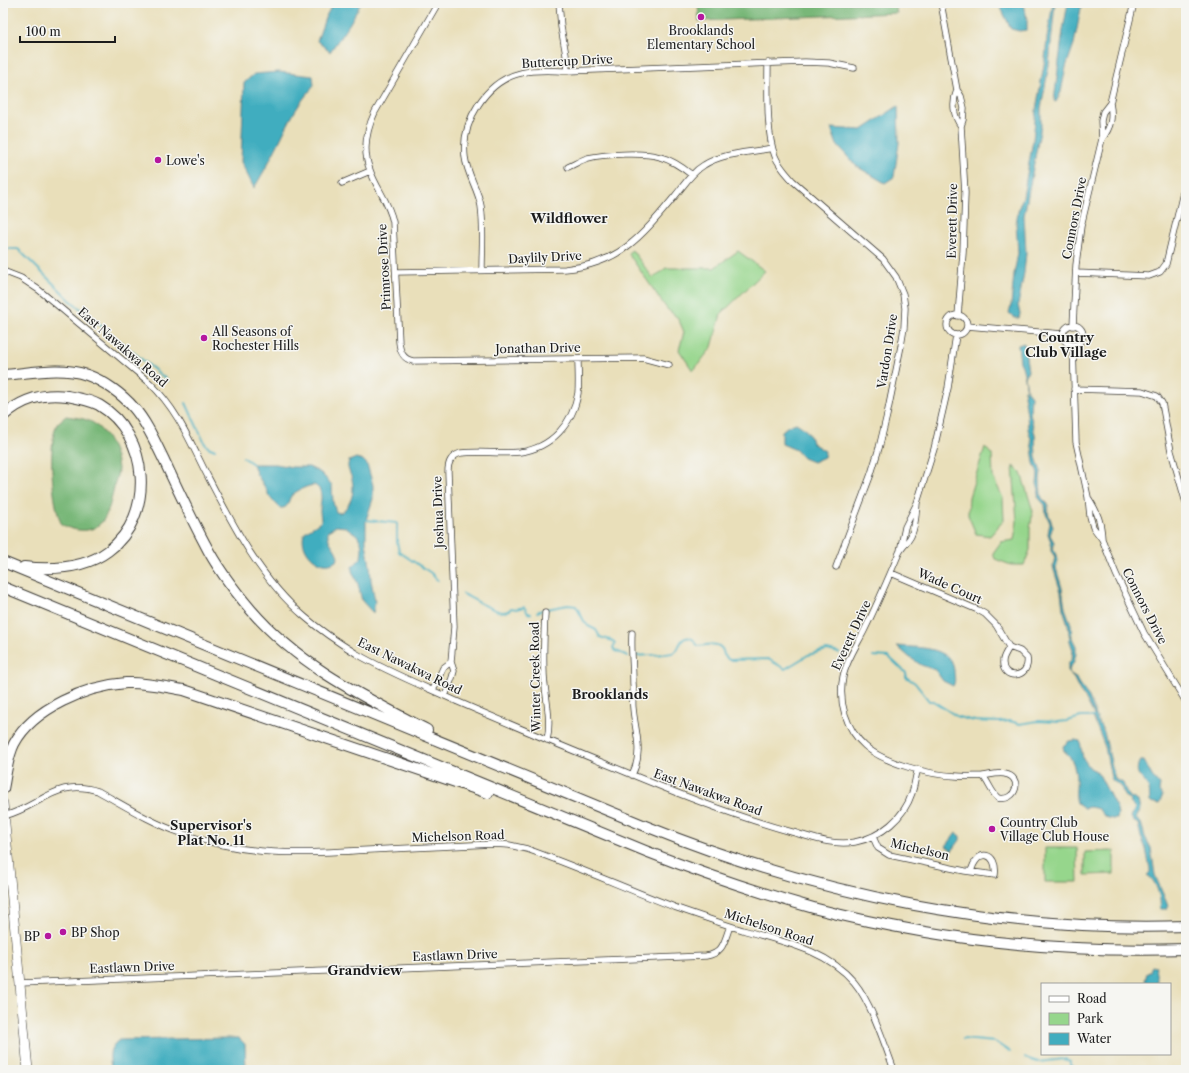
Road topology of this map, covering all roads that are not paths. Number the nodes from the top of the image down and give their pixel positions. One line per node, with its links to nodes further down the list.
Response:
1 (438, 3): 14 (street, Primrose Drive)
2 (559, 3): 7 (street)
3 (941, 3): 8 (street, Everett Drive)
4 (1134, 3): 9 (street, Connors Drive)
5 (768, 63): 6 (street, Buttercup Drive); 7 (street, Buttercup Drive); 12 (street, Vardon Drive)
6 (854, 68)
7 (567, 71): 18 (street, Buttercup Drive)
8 (957, 90): 10 (street, Everett Drive); 10 (street, Everett Drive)
9 (1110, 103): 11 (street, Connors Drive); 11 (street, Connors Drive)
10 (961, 126): 22 (street, Everett Drive)
11 (1102, 139): 21 (street, Connors Drive)
12 (772, 148): 15 (street, Daylily Drive); 38 (street, Vardon Drive)
13 (568, 167): 15 (street)
14 (370, 171): 17 (street); 20 (street, Primrose Drive)
15 (692, 175): 18 (street, Daylily Drive)
16 (1186, 180): 21 (street)
17 (342, 183)
18 (482, 270): 20 (street, Daylily Drive)
19 (3, 271): 45 (street, East Nawakwa Road)
20 (396, 272): 28 (street, Primrose Drive)
21 (1076, 273): 24 (street, Connors Drive)
22 (958, 316): 23 (street); 26 (street)
23 (967, 326): 25 (street); 26 (street)
24 (1074, 326): 25 (street); 27 (street)
25 (1063, 334): 27 (street)
26 (956, 335): 34 (street, Everett Drive)
27 (1073, 345): 32 (street, Connors Drive)
28 (407, 359): 29 (street, Jonathan Drive)
29 (578, 359): 30 (street, Jonathan Drive); 44 (street, Joshua Drive)
30 (669, 365)
31 (3, 375): 49 (highway)
32 (1074, 389): 35 (street); 47 (street, Connors Drive)
33 (3, 416): 37 (highway)
34 (917, 503): 36 (street, Everett Drive); 36 (street, Everett Drive)
35 (1186, 503)
36 (900, 551): 39 (street, Everett Drive)
37 (8, 564): 49 (highway)
38 (836, 567)
39 (891, 573): 43 (street, Wade Court); 50 (street, Everett Drive)
40 (3, 587): 56 (highway)
41 (546, 612): 48 (street, Winter Creek Road)
42 (632, 633): 51 (street)
43 (1009, 647): 43 (street, Wade Court)
44 (451, 662): 45 (street); 46 (street, Joshua Drive)
45 (433, 690): 46 (street, East Nawakwa Road)
46 (445, 696): 48 (street, East Nawakwa Road)
47 (1186, 702)
48 (546, 740): 51 (street, East Nawakwa Road)
49 (486, 760): 60 (highway)
50 (918, 769): 52 (street, Everett Drive); 57 (street, East Nawakwa Road)
51 (632, 775): 57 (street, East Nawakwa Road)
52 (983, 776): 52 (street, Everett Drive)
53 (3, 789): 56 (highway)
54 (3, 803): 55 (main road)
55 (4, 816): 59 (street, Michelson Road); 62 (main road)
56 (572, 821): 61 (highway)
57 (873, 837): 58 (street, Michelson)
58 (971, 872): 58 (street, Michelson)
59 (730, 926): 62 (street, Eastlawn Drive); 64 (street, Michelson Road)
60 (1186, 926)
61 (1186, 949)
62 (20, 983): 63 (main road)
63 (28, 1070)
64 (894, 1070)

